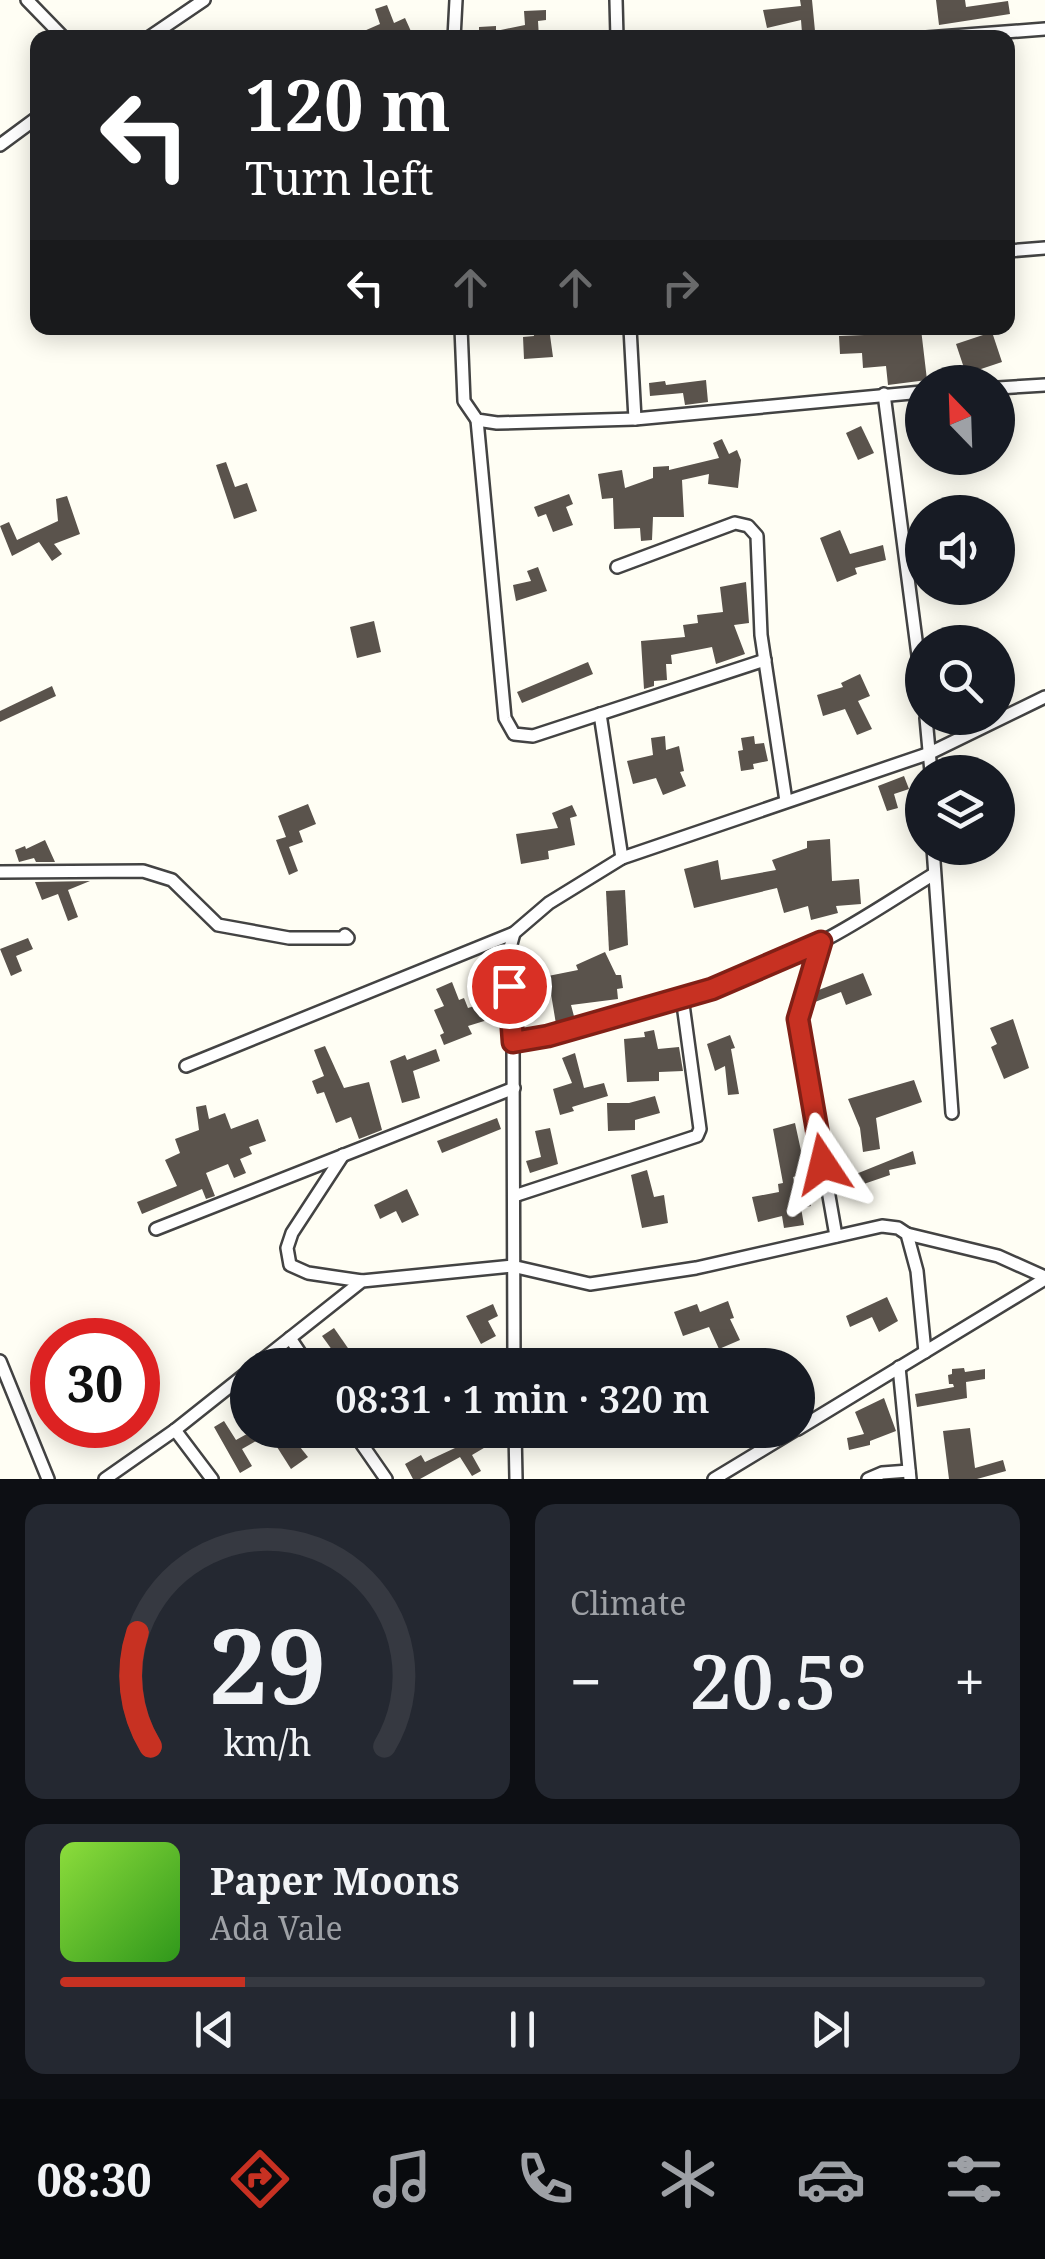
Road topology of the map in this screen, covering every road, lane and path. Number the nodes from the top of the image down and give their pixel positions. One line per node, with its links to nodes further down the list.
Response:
1 (27, 0): 6 (street)
2 (204, 0): 7 (street)
3 (456, 0): 8 (street)
4 (616, 0): 9 (street)
5 (1045, 29): 10 (street)
6 (56, 30)
7 (160, 30)
8 (454, 30)
9 (618, 30)
10 (1015, 31)
11 (30, 123): 12 (street)
12 (0, 145)
13 (1045, 248): 14 (street)
14 (1015, 250)
15 (461, 335): 22 (street)
16 (630, 335): 21 (street)
17 (1045, 385): 18 (street)
18 (1015, 387)
19 (905, 393): 20 (street)
20 (884, 394): 21 (street); 24 (street)
21 (635, 419): 22 (street)
22 (477, 420): 27 (street)
23 (617, 567): 25 (street)
24 (914, 625)
25 (765, 660): 27 (street); 30 (street)
26 (1045, 697): 29 (street)
27 (600, 714): 31 (street)
28 (928, 735): 29 (street)
29 (930, 753): 30 (street)
30 (786, 800): 31 (street)
31 (622, 858): 35 (street)
32 (934, 865): 34 (street)
33 (0, 872): 36 (street)
34 (934, 874): 37 (street); 42 (street)
35 (514, 933): 39 (street); 40 (street)
36 (345, 935)
37 (821, 942): 38 (street); 47 (street)
38 (682, 998): 39 (street); 44 (street)
39 (513, 1042): 41 (street)
40 (186, 1066)
41 (514, 1088): 43 (street); 44 (street)
42 (952, 1113)
43 (344, 1155): 45 (street); 50 (street)
44 (514, 1196): 48 (street)
45 (156, 1229)
46 (908, 1234): 47 (street); 49 (street); 55 (street)
47 (836, 1236): 48 (street)
48 (512, 1266): 50 (street); 54 (street)
49 (1045, 1278): 55 (street)
50 (362, 1281): 51 (street)
51 (290, 1338): 52 (street); 53 (street)
52 (277, 1348)
53 (297, 1348)
54 (514, 1348)
55 (925, 1352): 57 (street)
56 (0, 1361): 65 (street)
57 (899, 1368): 59 (street); 64 (street)
58 (230, 1386): 60 (street)
59 (815, 1418)
60 (175, 1430): 66 (street); 67 (street)
61 (364, 1448): 68 (street)
62 (515, 1448): 69 (street)
63 (765, 1448): 70 (street)
64 (910, 1475): 71 (street)
65 (48, 1479)
66 (105, 1479)
67 (212, 1479)
68 (386, 1479)
69 (516, 1479)
70 (714, 1479)
71 (868, 1479)

